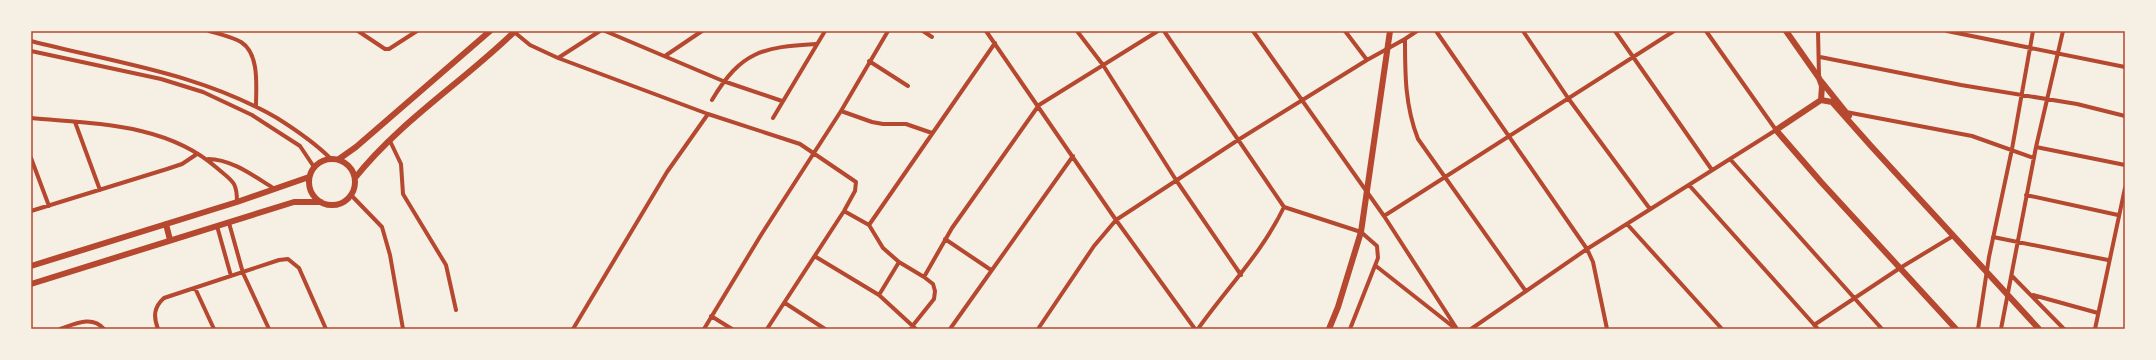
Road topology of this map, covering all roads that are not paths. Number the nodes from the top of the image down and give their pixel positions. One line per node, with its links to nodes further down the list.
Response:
1 (209, 31): 58 (street)
2 (358, 31): 3 (street)
3 (416, 31)
4 (490, 31): 81 (street)
5 (514, 31): 41 (street); 71 (street)
6 (600, 31): 41 (street)
7 (605, 31): 39 (street)
8 (702, 31): 39 (street)
9 (825, 31): 34 (street)
10 (888, 31): 44 (street)
11 (924, 31): 30 (street)
12 (986, 31): 33 (street)
13 (1077, 31): 45 (street)
14 (1158, 31): 45 (street)
15 (1164, 31): 70 (street)
16 (1253, 31): 56 (street)
17 (1345, 31): 43 (street)
18 (1390, 31): 36 (street)
19 (1417, 31): 31 (street)
20 (1436, 31): 69 (street)
21 (1523, 31): 51 (street)
22 (1615, 31): 40 (street)
23 (1674, 31): 40 (street)
24 (1706, 31): 67 (street)
25 (1786, 31): 47 (street)
26 (1947, 31): 35 (street)
27 (2033, 31): 35 (street)
28 (2063, 31): 38 (street)
29 (1819, 32): 42 (street)
30 (932, 37)
31 (1405, 39): 36 (street); 86 (street)
32 (31, 41): 58 (street)
33 (995, 43): 57 (street); 68 (street)
34 (816, 44): 48 (street); 55 (street)
35 (2029, 48): 38 (street); 50 (street)
36 (1388, 50): 43 (street); 94 (street)
37 (31, 51): 84 (street)
38 (2057, 54): 46 (street); 52 (street)
39 (665, 56): 48 (street)
40 (1633, 57): 51 (street); 85 (street)
41 (558, 58): 61 (street)
42 (1820, 58): 47 (street); 50 (street)
43 (1367, 60): 56 (street)
44 (870, 61): 49 (street); 59 (street)
45 (1103, 65): 57 (street); 89 (street)
46 (2125, 67)
47 (1819, 78): 54 (street); 60 (street)
48 (723, 81): 53 (street); 55 (street)
49 (908, 86)
50 (2021, 94): 52 (street); 73 (street)
51 (1568, 98): 69 (street); 101 (street)
52 (2049, 99): 62 (street); 72 (street)
53 (712, 100)
54 (1822, 100): 66 (street); 67 (street)
55 (782, 101): 64 (street)
56 (1301, 101): 70 (street); 94 (street)
57 (1038, 105): 76 (street); 115 (street)
58 (256, 106): 78 (street)
59 (841, 111): 68 (street); 75 (street)
60 (1846, 112): 66 (street); 73 (street)
61 (708, 114): 75 (street); 152 (street)
62 (2125, 116)
63 (31, 118): 65 (street)
64 (772, 118)
65 (75, 122): 74 (street); 93 (street)
66 (1852, 123): 113 (street)
67 (1776, 130): 82 (street); 124 (street)
68 (932, 133): 110 (street)
69 (1509, 135): 86 (street); 118 (street)
70 (1238, 140): 89 (street); 100 (street)
71 (390, 141): 88 (street); 140 (street)
72 (2036, 147): 79 (street); 83 (street)
73 (2012, 149): 79 (street); 114 (street)
74 (197, 154): 80 (street); 93 (street)
75 (813, 154): 103 (street); 142 (street)
76 (1073, 156): 106 (street); 125 (street)
77 (31, 158): 99 (street)
78 (330, 158): 81 (street); 84 (street)
79 (2034, 158): 96 (street)
80 (207, 159): 92 (street); 97 (street)
81 (339, 159): 88 (street)
82 (1730, 159): 85 (street); 138 (street)
83 (2125, 164)
84 (314, 166): 87 (street)
85 (1712, 170): 90 (street)
86 (1445, 176): 105 (street); 134 (street)
87 (309, 177): 92 (street); 98 (street)
88 (355, 178): 95 (street)
89 (1176, 180): 106 (street); 128 (street)
90 (1689, 186): 101 (street); 143 (street)
91 (2125, 188): 104 (street)
92 (276, 189): 97 (street)
93 (100, 190): 99 (street)
94 (1367, 193): 105 (street); 112 (street)
95 (351, 195): 98 (street); 151 (street)
96 (2026, 195): 104 (street); 117 (street)
97 (237, 202): 108 (street)
98 (321, 202): 107 (street)
99 (49, 206): 102 (street)
100 (1284, 208): 112 (street); 128 (street)
101 (1650, 209): 109 (street)
102 (31, 211)
103 (844, 211): 110 (street); 119 (street)
104 (2118, 214): 120 (street)
105 (1384, 216): 163 (street)
106 (1116, 220): 158 (street); 159 (street)
107 (229, 223): 111 (street); 126 (street)
108 (166, 224): 116 (street); 122 (street)
109 (1627, 224): 118 (street); 166 (street)
110 (869, 225): 121 (street)
111 (217, 226): 116 (street); 129 (street)
112 (1361, 232): 123 (street); 161 (street)
113 (1953, 236): 124 (street); 127 (street)
114 (1993, 237): 117 (street); 127 (street)
115 (945, 238): 125 (street); 130 (street)
116 (170, 240): 132 (street)
117 (2018, 242): 120 (street); 131 (street)
118 (1586, 249): 134 (street); 165 (street)
119 (816, 257): 135 (street); 139 (street)
120 (2108, 260): 141 (street)
121 (899, 262): 130 (street); 135 (street)
122 (31, 266)
123 (1376, 266): 162 (street); 163 (street)
124 (1900, 268): 138 (street); 169 (street)
125 (991, 270): 157 (street)
126 (243, 273): 129 (street); 149 (street); 150 (street)
127 (1987, 273): 137 (street); 170 (street)
128 (1241, 275): 160 (street)
129 (231, 276): 133 (street)
130 (924, 276): 144 (street)
131 (2012, 276): 136 (street); 137 (street)
132 (31, 284)
133 (195, 288): 147 (street); 148 (street)
134 (1525, 290): 164 (street)
135 (879, 295): 144 (street)
136 (2031, 295): 141 (street); 173 (street)
137 (2008, 296): 171 (street); 172 (street)
138 (1854, 298): 143 (street); 168 (street)
139 (785, 303): 155 (street); 156 (street)
140 (456, 310)
141 (2098, 313): 174 (street)
142 (711, 316): 153 (street); 154 (street)
143 (1814, 325): 167 (street)
144 (913, 328)
145 (60, 329): 146 (street)
146 (104, 329)
147 (158, 329)
148 (214, 329)
149 (269, 329)
150 (326, 329)
151 (403, 329)
152 (573, 329)
153 (704, 329)
154 (732, 329)
155 (767, 329)
156 (825, 329)
157 (950, 329)
158 (1038, 329)
159 (1195, 329)
160 (1198, 329)
161 (1329, 329)
162 (1350, 329)
163 (1456, 329)
164 (1471, 329)
165 (1607, 329)
166 (1722, 329)
167 (1818, 329)
168 (1882, 329)
169 (1956, 329)
170 (1978, 329)
171 (2001, 329)
172 (2038, 329)
173 (2064, 329)
174 (2095, 329)

